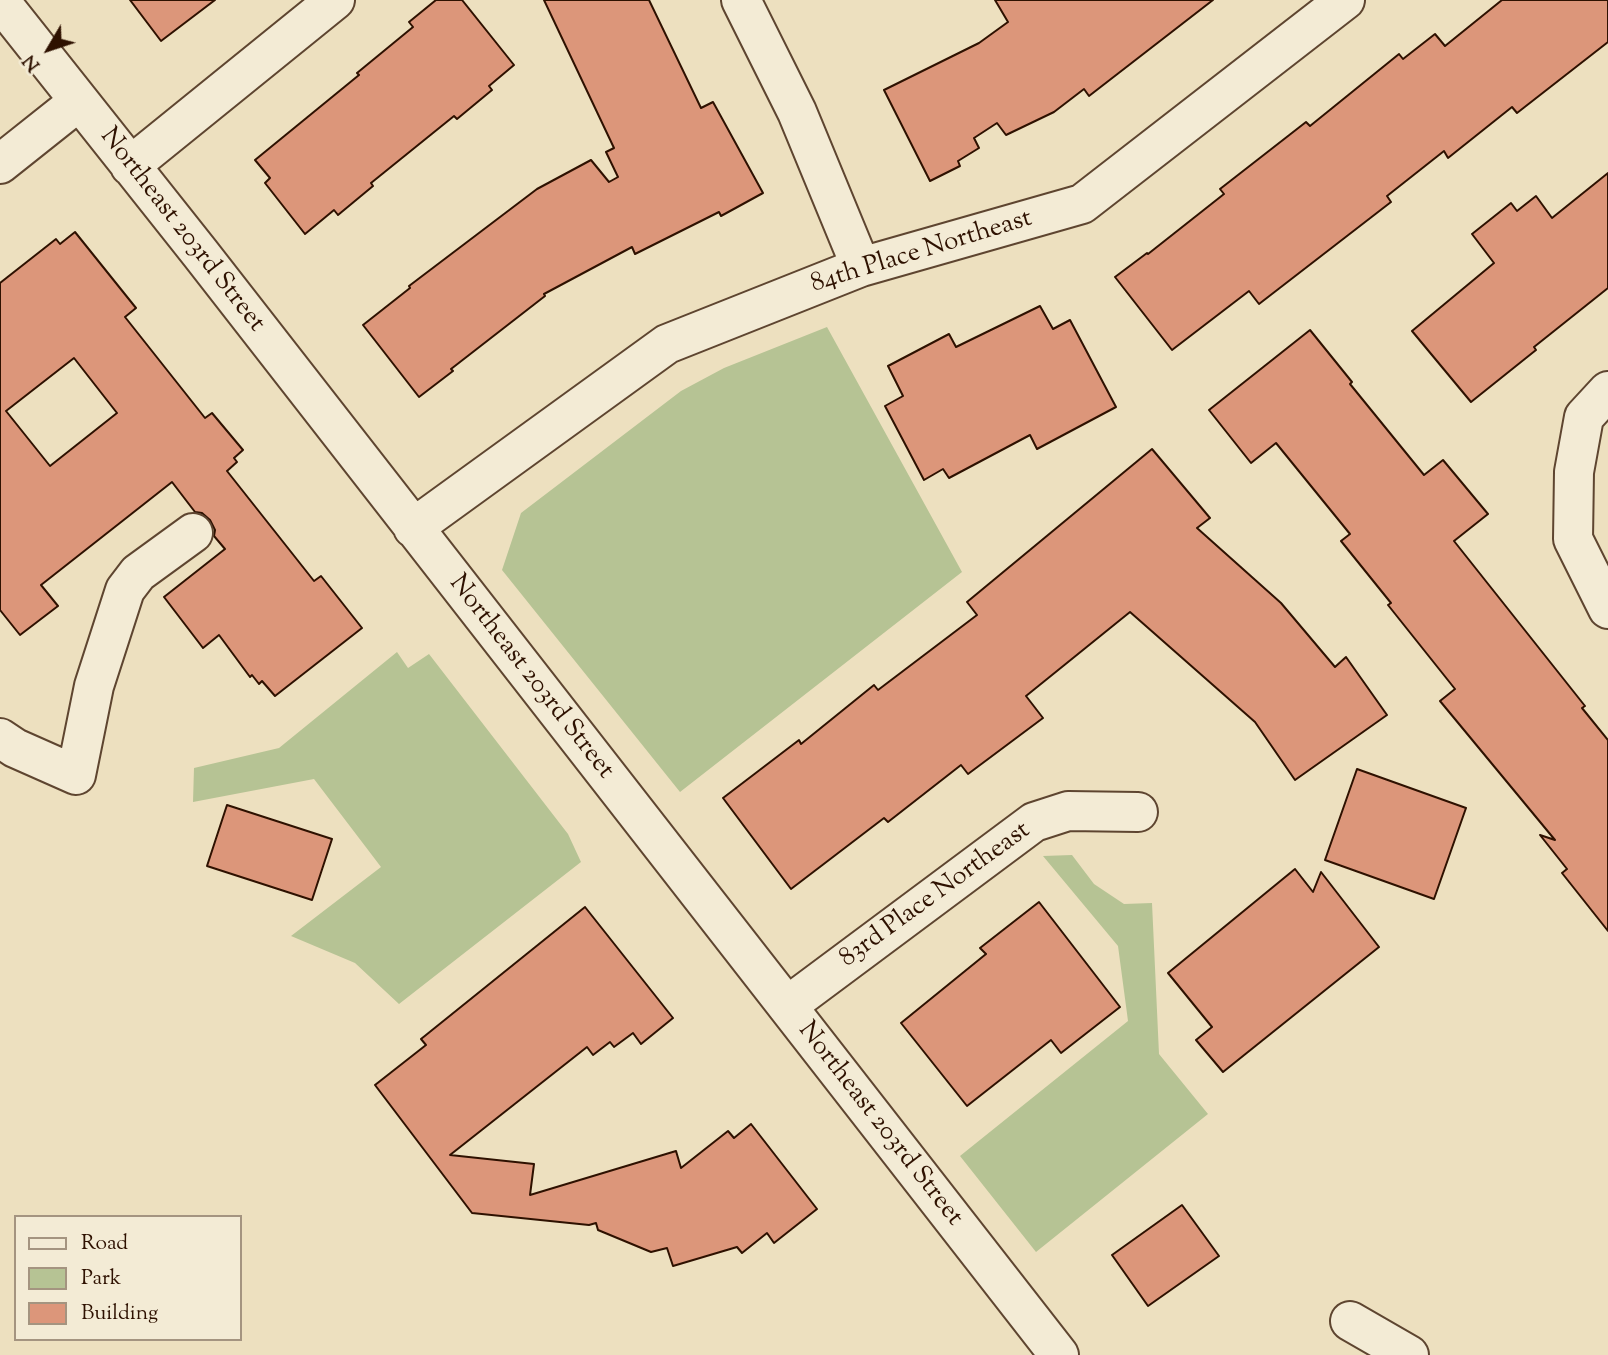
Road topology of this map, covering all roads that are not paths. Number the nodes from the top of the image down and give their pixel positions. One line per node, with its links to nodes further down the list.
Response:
1 (335, 0): 7 (street)
2 (741, 0): 8 (street)
3 (1345, 0): 8 (street, 84th Place Northeast)
4 (0, 2): 5 (street, Northeast 203rd Street)
5 (78, 102): 6 (street); 7 (street, Northeast 203rd Street)
6 (0, 164)
7 (130, 166): 10 (street, Northeast 203rd Street)
8 (861, 267): 10 (street, 84th Place Northeast)
9 (1608, 391): 12 (street)
10 (414, 528): 15 (street, Northeast 203rd Street)
11 (193, 533): 13 (street)
12 (1608, 610)
13 (0, 738)
14 (1138, 812): 15 (street, 83rd Place Northeast)
15 (787, 1006): 17 (street, Northeast 203rd Street)
16 (1350, 1321): 18 (street)
17 (1059, 1355)
18 (1409, 1355)

